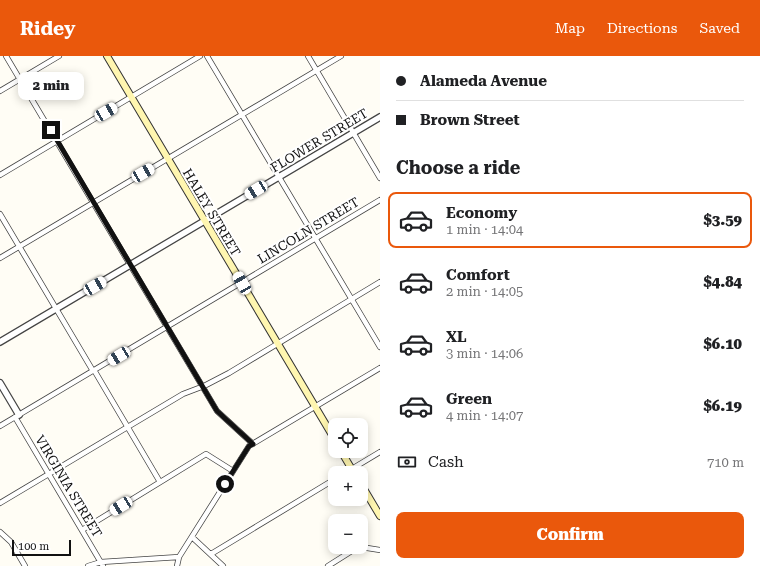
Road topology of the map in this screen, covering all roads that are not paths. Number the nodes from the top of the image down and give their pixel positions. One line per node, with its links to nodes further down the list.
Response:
1 (6, 56): 9 (street)
2 (59, 56): 9 (street)
3 (107, 56): 11 (main road, HALEY STREET)
4 (200, 56): 11 (street)
5 (207, 56): 12 (street)
6 (308, 56): 8 (street)
7 (341, 56): 8 (street)
8 (316, 71): 12 (street); 14 (street)
9 (20, 79): 10 (street); 15 (street)
10 (0, 91)
11 (131, 97): 15 (street); 16 (main road, HALEY STREET)
12 (242, 115): 16 (street); 18 (street)
13 (380, 117): 14 (street, FLOWER STREET)
14 (353, 132): 18 (street, FLOWER STREET); 19 (street)
15 (57, 141): 17 (street); 21 (street)
16 (168, 159): 21 (street); 23 (main road, HALEY STREET)
17 (0, 175)
18 (279, 177): 23 (street, FLOWER STREET); 24 (street)
19 (380, 178)
20 (380, 200): 24 (street, LINCOLN STREET)
21 (94, 203): 25 (street); 27 (street)
22 (0, 214): 25 (street)
23 (205, 221): 27 (street, FLOWER STREET); 29 (main road, HALEY STREET)
24 (316, 239): 29 (street, LINCOLN STREET); 30 (street)
25 (19, 247): 26 (street); 31 (street)
26 (0, 258)
27 (130, 265): 31 (street, FLOWER STREET); 32 (street)
28 (380, 282): 30 (street)
29 (242, 283): 32 (street, LINCOLN STREET); 34 (main road, HALEY STREET)
30 (351, 298): 34 (street); 35 (street)
31 (56, 309): 33 (street, FLOWER STREET); 37 (street)
32 (168, 327): 37 (street, LINCOLN STREET); 39 (street)
33 (0, 342)
34 (278, 344): 39 (street); 40 (main road, HALEY STREET)
35 (380, 347)
36 (380, 368): 40 (street)
37 (94, 371): 41 (street, LINCOLN STREET); 43 (street)
38 (0, 383): 41 (street, VIRGINIA STREET)
39 (204, 386): 43 (street); 45 (street)
40 (315, 407): 44 (main road, HALEY STREET); 45 (street)
41 (17, 416): 42 (street, LINCOLN STREET); 49 (street, VIRGINIA STREET)
42 (0, 426)
43 (128, 428): 49 (street); 50 (street)
44 (328, 428)
45 (253, 444): 48 (street)
46 (380, 452): 47 (street)
47 (360, 466)
48 (233, 471): 50 (street); 57 (street)
49 (49, 474): 53 (street); 55 (street, VIRGINIA STREET)
50 (160, 482): 55 (street)
51 (328, 483): 60 (street)
52 (368, 496): 54 (main road)
53 (0, 503)
54 (380, 516)
55 (82, 530): 63 (street, VIRGINIA STREET)
56 (0, 532): 64 (street)
57 (192, 536): 60 (street); 62 (street)
58 (368, 548): 59 (street)
59 (380, 550)
60 (211, 554): 67 (street)
61 (347, 554): 68 (street)
62 (179, 557): 63 (street); 66 (street)
63 (102, 564): 65 (street)
64 (25, 566)
65 (88, 566)
66 (177, 566)
67 (224, 566)
68 (328, 566)

